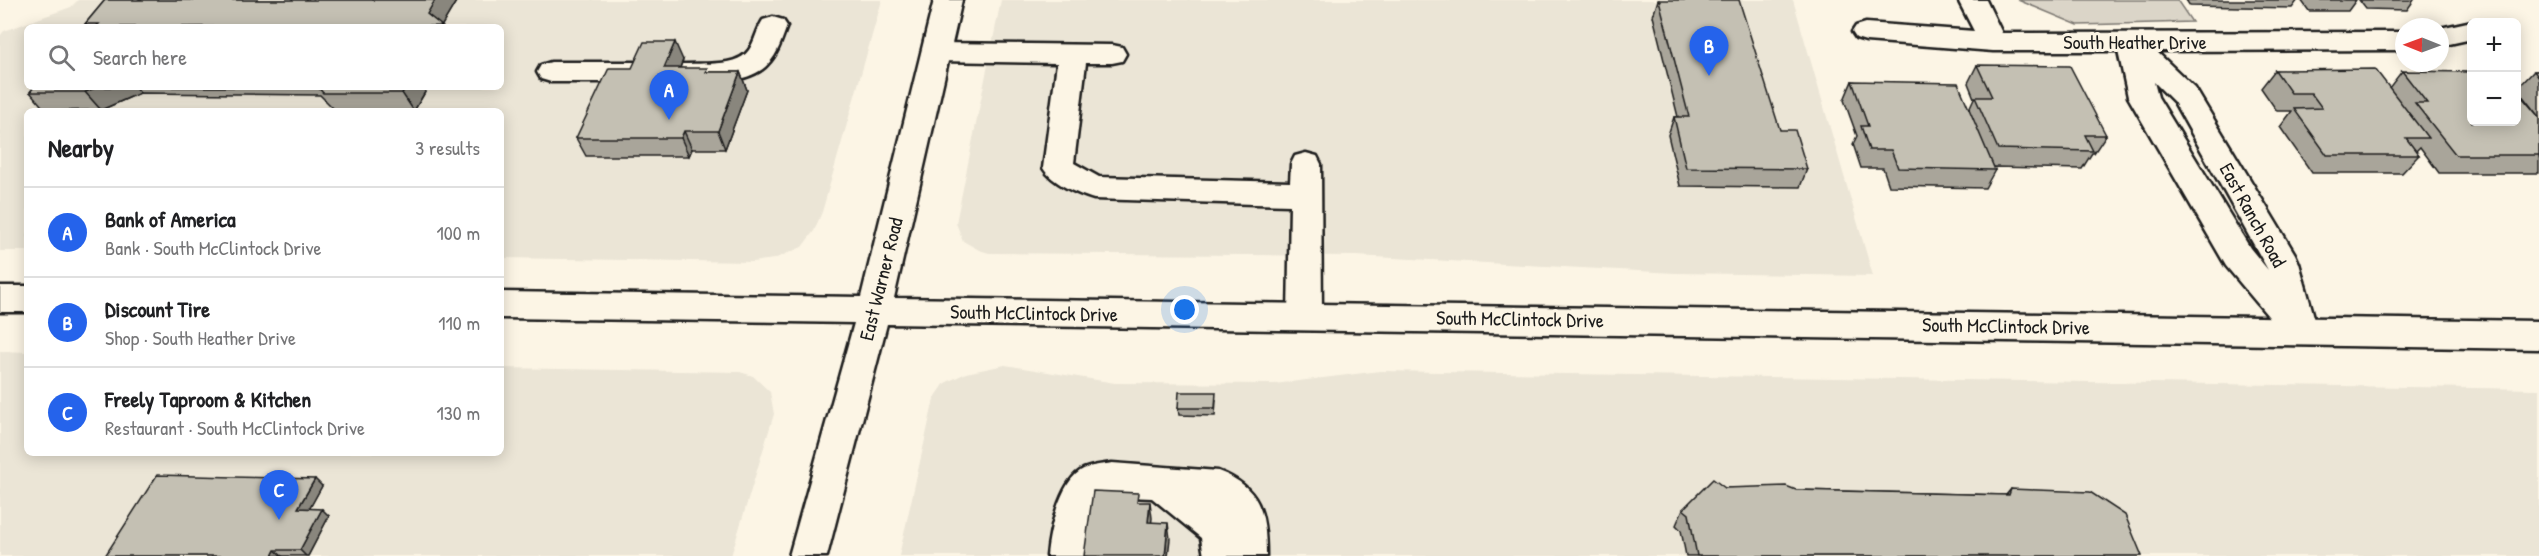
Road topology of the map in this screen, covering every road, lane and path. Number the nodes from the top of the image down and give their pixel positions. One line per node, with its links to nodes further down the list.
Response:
1 (948, 0): 10 (main road, East Warner Road)
2 (1972, 0): 8 (main road)
3 (773, 26): 15 (main road)
4 (2467, 31): 6 (main road)
5 (1866, 32): 8 (main road, South Heather Drive)
6 (2449, 35)
7 (2395, 41): 9 (main road, South Heather Drive)
8 (1993, 42): 9 (main road, South Heather Drive)
9 (2130, 42): 21 (main road, East Ranch Road)
10 (936, 52): 11 (main road); 19 (main road, East Warner Road)
11 (1073, 54): 12 (main road); 20 (main road)
12 (1112, 54)
13 (551, 72): 14 (main road)
14 (647, 72)
15 (677, 73)
16 (0, 299): 17 (main road)
17 (24, 299)
18 (504, 305): 19 (main road, South McClintock Drive)
19 (874, 310): 20 (main road, South McClintock Drive); 24 (main road, East Warner Road)
20 (1305, 316): 21 (main road, South McClintock Drive)
21 (2301, 332): 22 (main road, South McClintock Drive)
22 (2539, 334)
23 (1161, 483): 25 (main road); 26 (main road); 27 (main road)
24 (808, 556)
25 (1066, 556)
26 (1223, 556)
27 (1246, 556)

